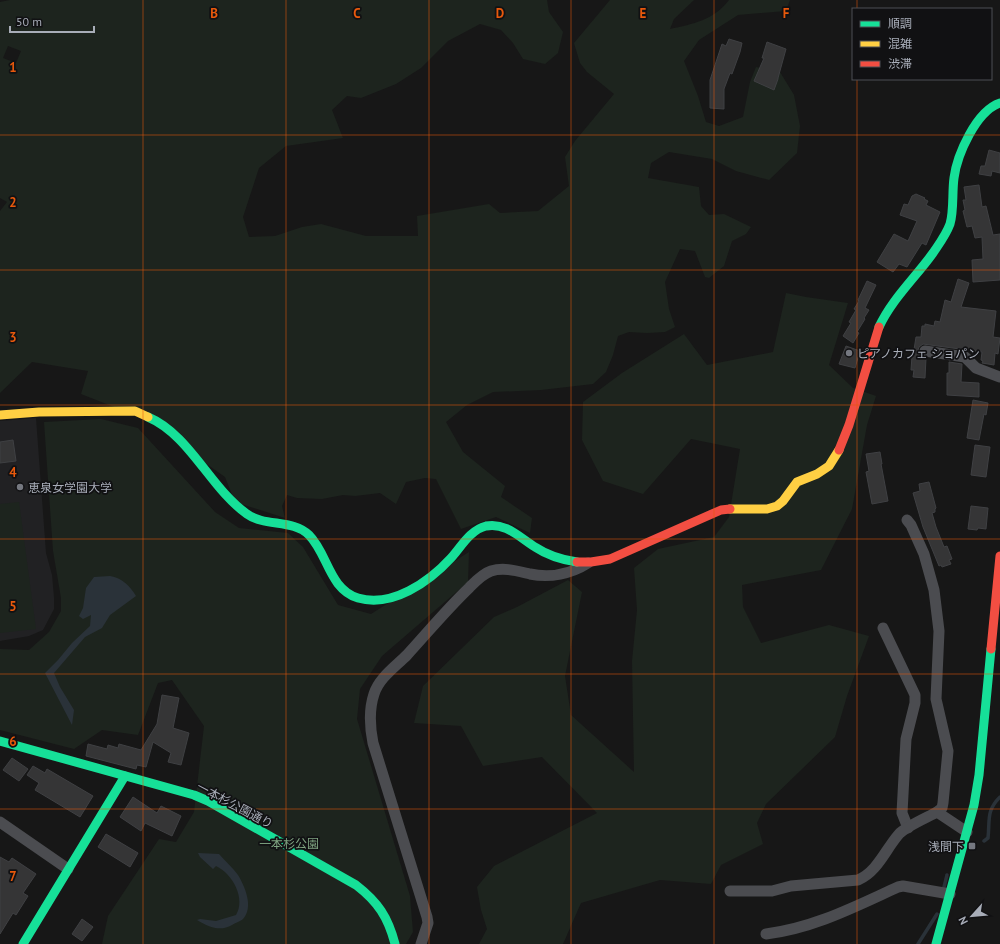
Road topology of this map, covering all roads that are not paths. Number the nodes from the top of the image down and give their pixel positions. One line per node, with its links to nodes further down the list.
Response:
1 (1000, 103): 7 (main road)
2 (925, 351): 3 (street)
3 (1000, 377)
4 (0, 414): 7 (main road)
5 (907, 520): 11 (street)
6 (1000, 556): 14 (main road)
7 (588, 563): 21 (street)
8 (883, 628): 13 (street)
9 (0, 741): 10 (main road, 一本杉公園通り)
10 (125, 776): 15 (main road); 20 (main road, 一本杉公園通り)
11 (937, 812): 13 (street); 14 (street)
12 (0, 822): 15 (street)
13 (908, 828): 16 (street)
14 (967, 832): 17 (main road)
15 (68, 869): 19 (main road)
16 (730, 891)
17 (950, 894): 18 (street); 22 (main road)
18 (766, 934)
19 (23, 944)
20 (395, 944)
21 (421, 944)
22 (936, 944)

